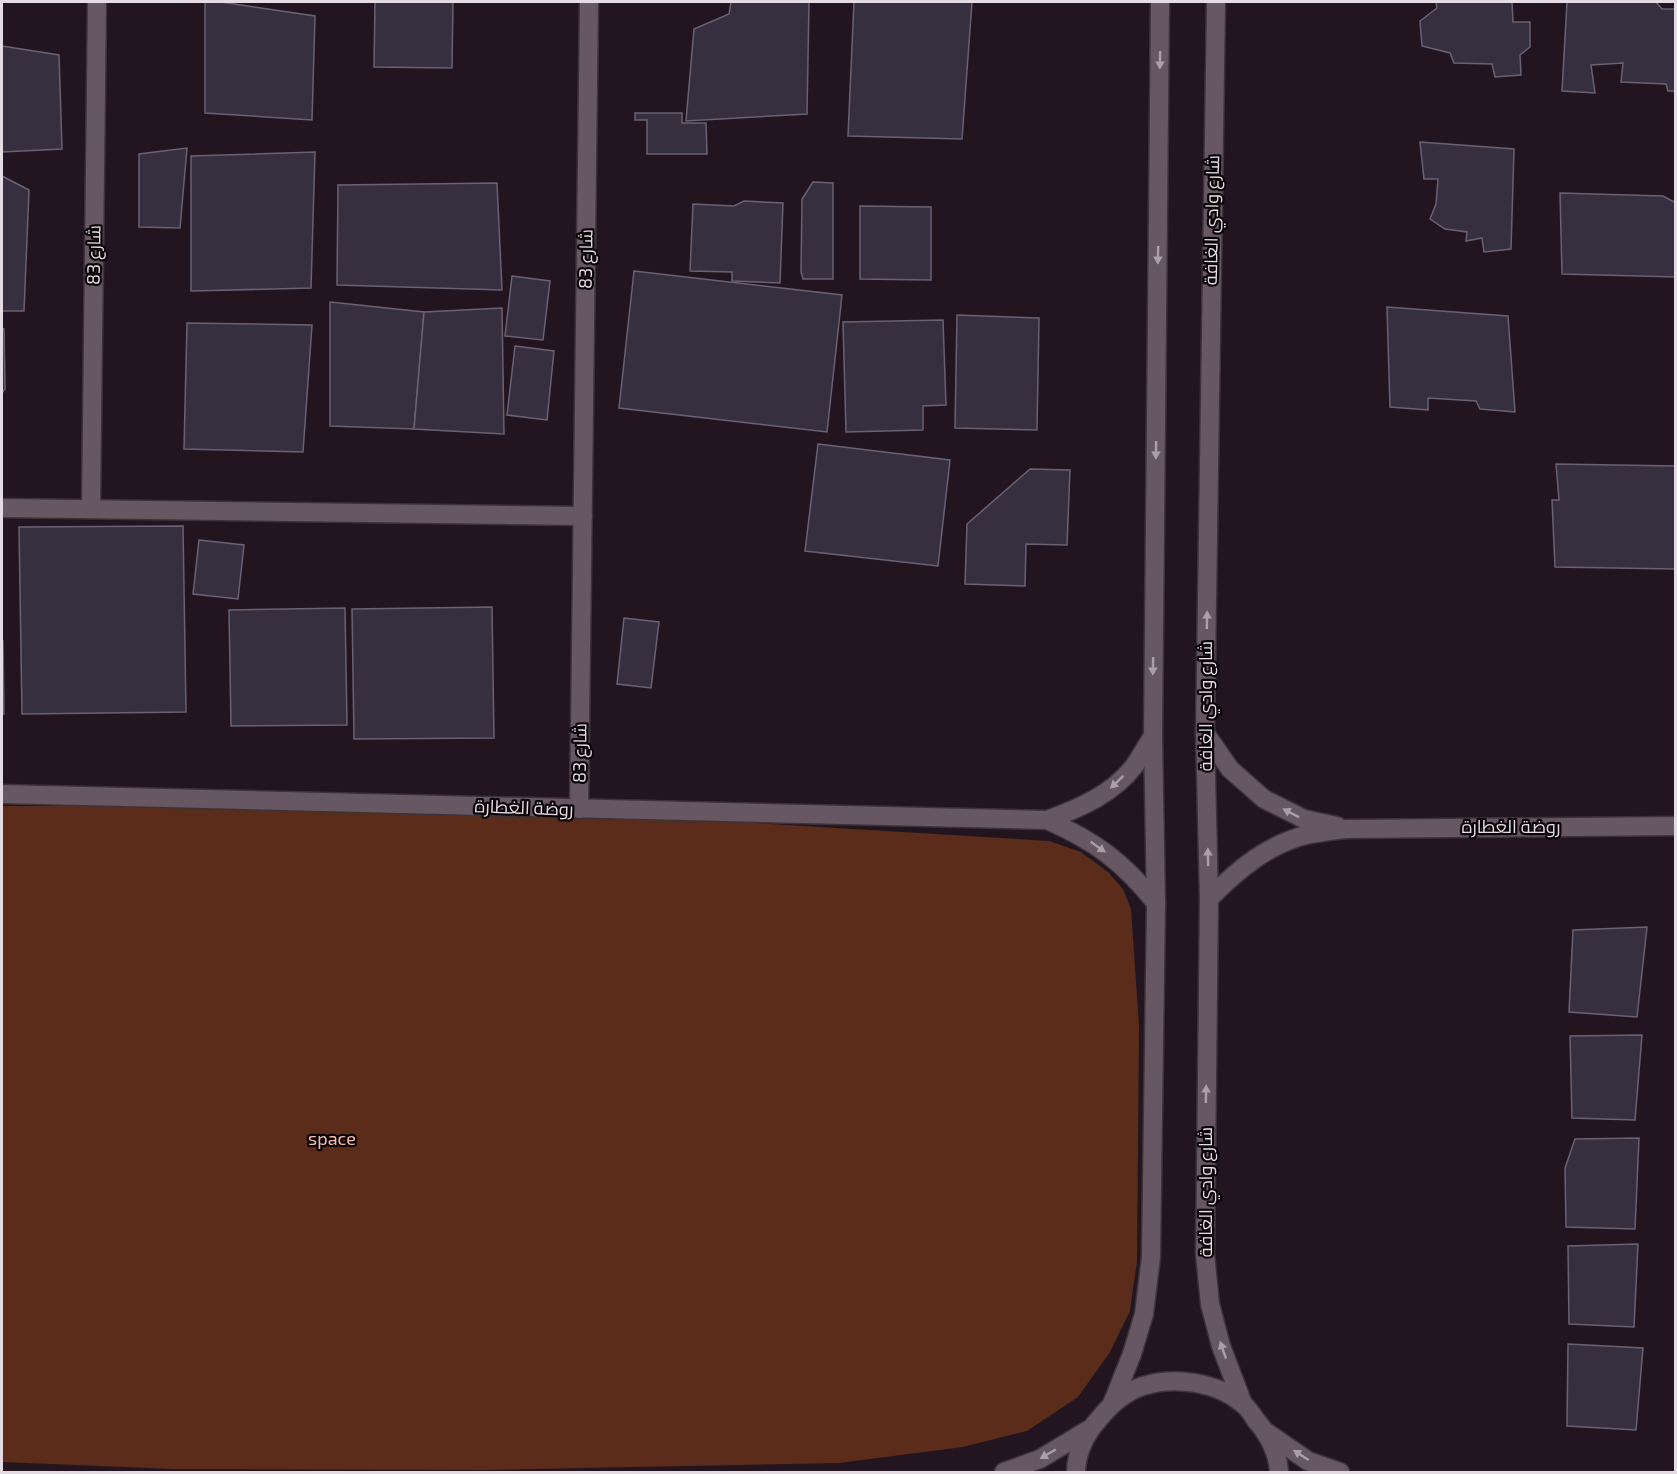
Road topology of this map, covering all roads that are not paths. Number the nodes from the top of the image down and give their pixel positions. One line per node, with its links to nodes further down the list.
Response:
1 (97, 2): 6 (street, شارع 83)
2 (589, 2): 7 (street, شارع 83)
3 (1160, 2): 9 (street, one-way to 9)
4 (1216, 2): 8 (street, شارع وادي الغافة, one-way to 4)
5 (2, 508): 6 (street)
6 (91, 508): 7 (street)
7 (583, 516): 11 (street, شارع 83)
8 (1205, 733): 14 (street, روضة الغطارة, one-way to 8); 15 (street, شارع وادي الغافة, one-way to 8)
9 (1153, 736): 12 (street, روضة الغطارة, one-way to 12); 16 (street)
10 (2, 794): 11 (street, روضة الغطارة)
11 (579, 809): 12 (street, روضة الغطارة)
12 (1047, 820): 16 (street, روضة الغطارة, one-way to 16)
13 (1676, 826): 14 (street, روضة الغطارة)
14 (1347, 829): 15 (street, روضة الغطارة)
15 (1209, 899): 18 (street, شارع وادي الغافة, one-way to 15)
16 (1156, 903): 17 (street)
17 (1112, 1404): 18 (street); 19 (street)
18 (1244, 1404): 20 (street)
19 (1088, 1430): 21 (street, one-way to 21); 22 (street)
20 (1266, 1432): 23 (street); 24 (street, one-way to 20)
21 (1004, 1473)
22 (1076, 1473)
23 (1279, 1473)
24 (1340, 1473)

